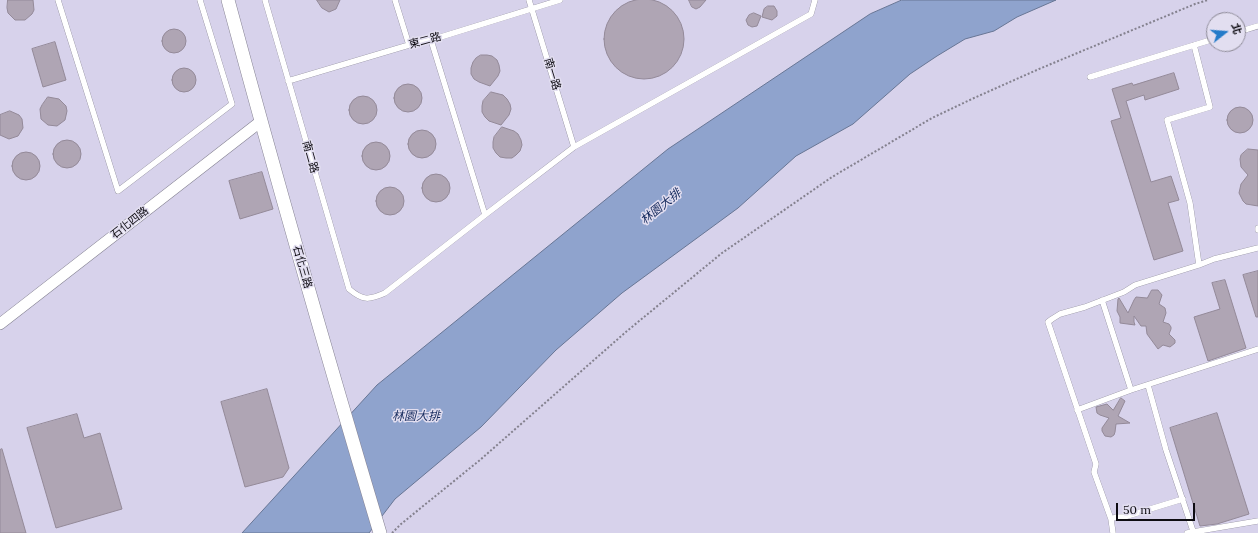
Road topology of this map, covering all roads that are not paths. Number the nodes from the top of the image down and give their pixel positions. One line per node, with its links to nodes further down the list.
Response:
1 (58, 0): 2 (lane)
2 (200, 0)
3 (228, 0): 18 (street, 石化三路)
4 (265, 0): 17 (lane, 南二路)
5 (395, 0): 14 (lane)
6 (529, 0): 9 (lane, 南一路)
7 (560, 0): 9 (lane, 東二路)
8 (815, 0): 19 (lane)
9 (532, 8): 12 (lane, 東二路); 19 (lane, 南一路)
10 (1258, 26): 11 (lane)
11 (1246, 30)
12 (431, 40): 14 (lane, 東二路); 20 (lane)
13 (1206, 41): 15 (lane)
14 (409, 45): 17 (lane, 東二路)
15 (1194, 45): 16 (lane); 22 (lane)
16 (1090, 76)
17 (288, 81): 20 (lane, 南二路)
18 (260, 122): 24 (street, 石化四路); 33 (street, 石化三路)
19 (574, 147): 20 (lane)
20 (485, 215)
21 (1258, 248): 22 (lane)
22 (1199, 265): 23 (lane)
23 (1102, 300): 27 (lane); 28 (lane)
24 (0, 324)
25 (1258, 349): 26 (lane)
26 (1148, 385): 27 (lane); 29 (lane)
27 (1131, 390): 28 (lane)
28 (1077, 410): 30 (lane)
29 (1183, 500): 30 (lane); 32 (lane)
30 (1111, 519): 34 (lane)
31 (1258, 521): 32 (lane)
32 (1190, 532)
33 (380, 533)
34 (1113, 533)

